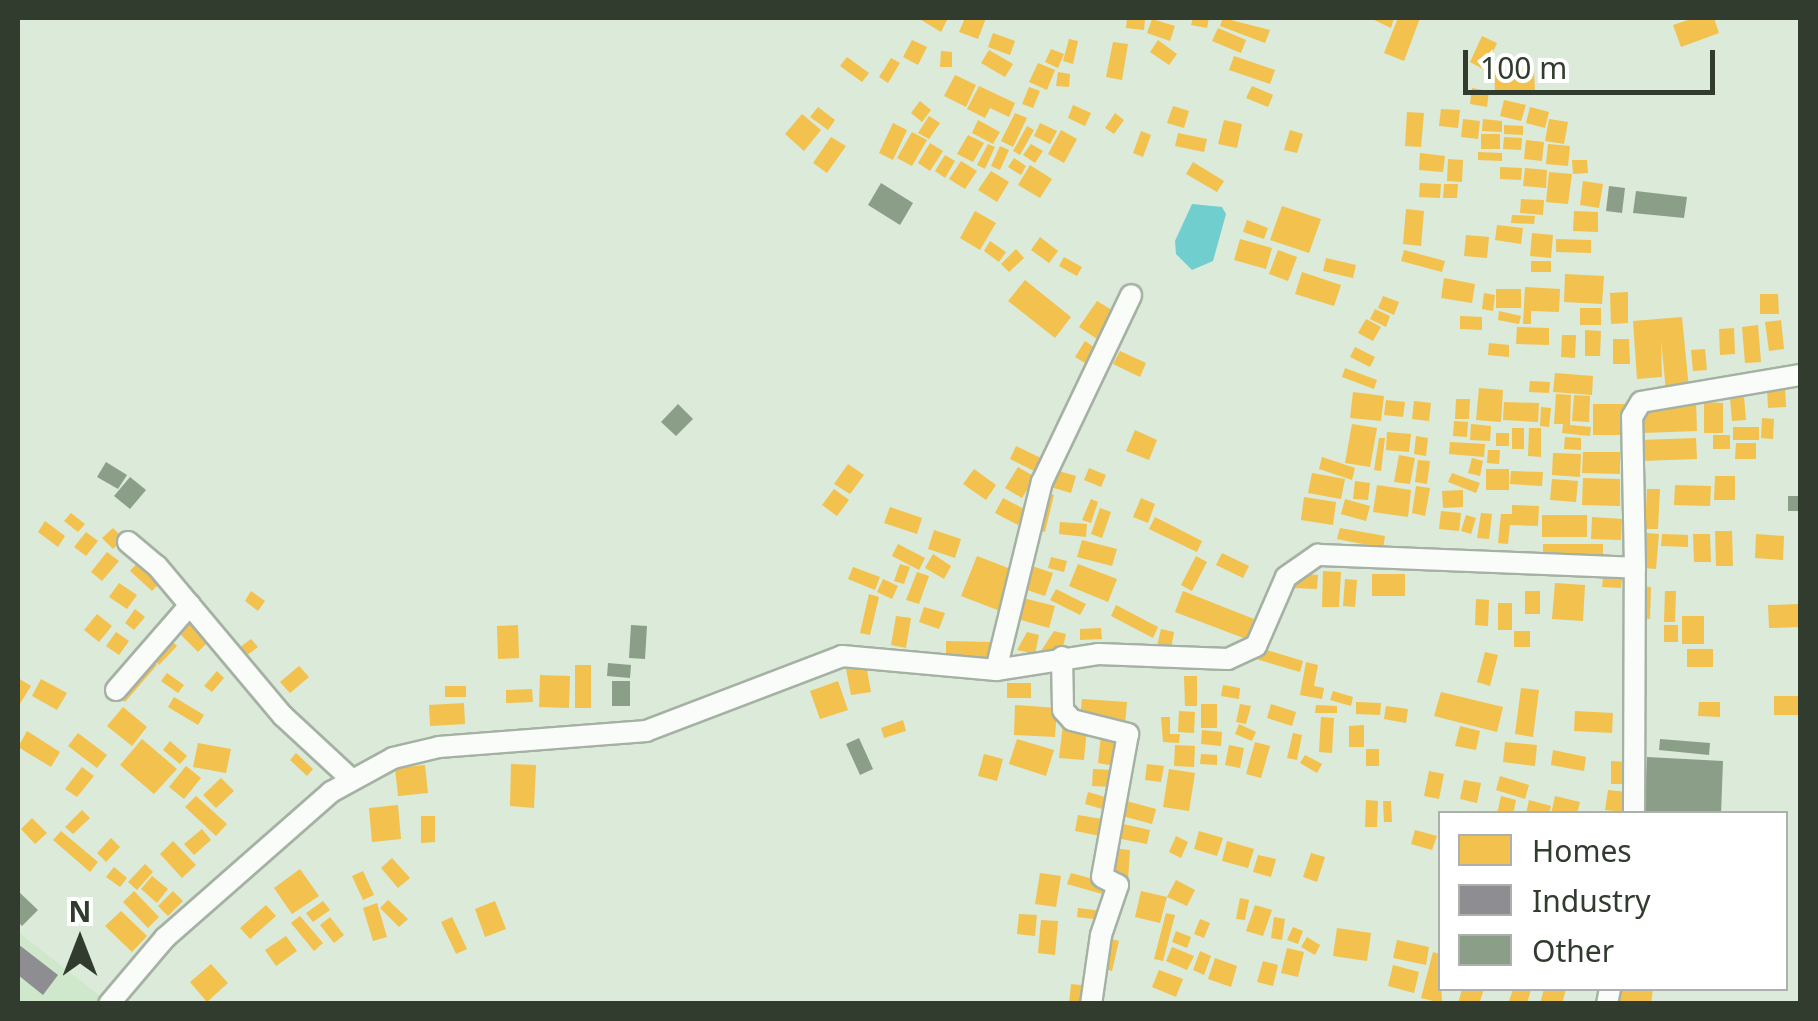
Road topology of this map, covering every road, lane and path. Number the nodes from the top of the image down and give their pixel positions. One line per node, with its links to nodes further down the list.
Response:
1 (1131, 295): 7 (street)
2 (1800, 375): 4 (street)
3 (128, 542): 5 (street)
4 (1634, 568): 6 (street); 10 (street)
5 (190, 605): 8 (street); 9 (street)
6 (1062, 657): 7 (street); 12 (street)
7 (996, 670): 9 (street)
8 (116, 690)
9 (351, 779): 11 (street)
10 (1634, 811)
11 (109, 1004)
12 (1091, 1004)

